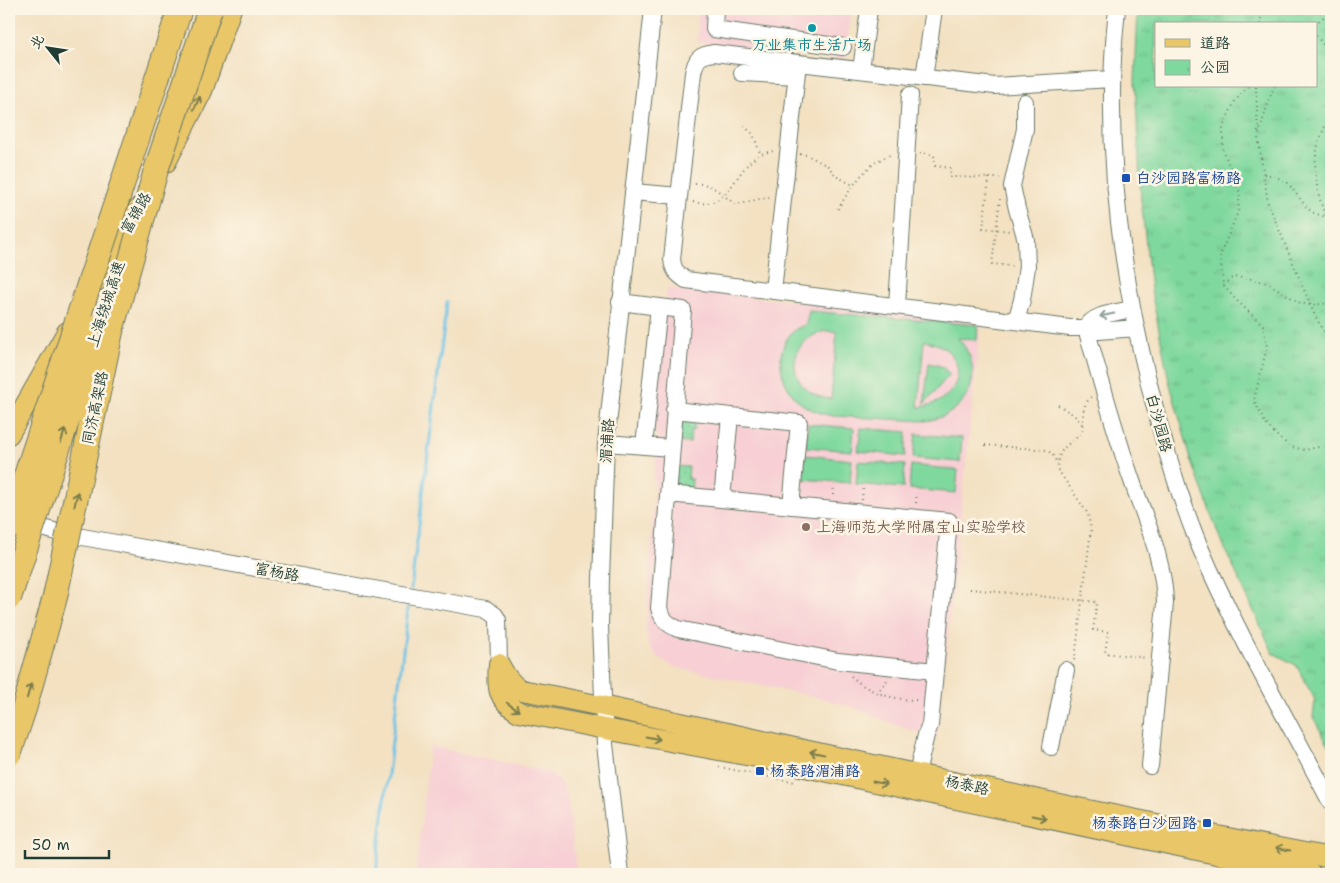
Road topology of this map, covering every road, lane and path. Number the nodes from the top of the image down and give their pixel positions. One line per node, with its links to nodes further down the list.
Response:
1 (172, 9): 73 (highway)
2 (180, 9): 78 (highway, 上海绕城高速, bridge)
3 (203, 9): 80 (highway, 上海绕城高速, one-way to 3, bridge)
4 (210, 9): 91 (highway, 同济高架路, one-way to 4, bridge)
5 (231, 9): 66 (main road, 富锦路, one-way to 5)
6 (654, 9): 38 (street, 湄浦路)
7 (715, 9): 16 (street)
8 (869, 9): 19 (street)
9 (934, 9): 21 (street)
10 (1118, 9): 22 (street, 白沙园路)
11 (1262, 9): 13 (path)
12 (1331, 11): 14 (path)
13 (1260, 22)
14 (1317, 22)
15 (1318, 38): 17 (path)
16 (843, 47)
17 (1331, 53)
18 (797, 70): 19 (street); 20 (street); 31 (street); 39 (street)
19 (861, 70): 21 (street)
20 (742, 73)
21 (924, 78): 22 (street)
22 (1112, 79): 56 (street, 白沙园路)
23 (1246, 88): 49 (path)
24 (1256, 88): 30 (path)
25 (1274, 88): 30 (path)
26 (910, 95): 32 (street)
27 (1025, 102): 36 (street)
28 (1331, 113): 44 (path)
29 (744, 126): 33 (path)
30 (1258, 137): 34 (path)
31 (788, 152): 33 (path); 37 (path); 42 (street)
32 (906, 152): 35 (path); 37 (path); 54 (street)
33 (760, 154): 41 (path)
34 (1264, 174): 44 (path); 53 (path)
35 (989, 178): 36 (path); 46 (path)
36 (1013, 178): 47 (street)
37 (853, 185): 43 (path)
38 (633, 187): 39 (street); 51 (street, 湄浦路)
39 (680, 190): 41 (path); 41 (path); 50 (street)
40 (1000, 195): 46 (path)
41 (724, 196): 42 (path)
42 (783, 200): 50 (street)
43 (838, 209)
44 (1326, 217): 45 (path)
45 (1331, 226)
46 (996, 230): 47 (path); 48 (path)
47 (1024, 232): 48 (street)
48 (1027, 267): 57 (street)
49 (1223, 285): 53 (path); 68 (path)
50 (773, 291): 54 (street)
51 (620, 302): 55 (street); 67 (street, 湄浦路)
52 (1331, 303): 53 (path)
53 (1310, 304): 60 (path)
54 (897, 306): 57 (street)
55 (659, 307): 63 (street); 70 (street)
56 (1132, 310): 58 (street, one-way to 58); 59 (street, 白沙园路)
57 (1016, 321): 58 (street)
58 (1086, 328): 59 (street); 61 (street)
59 (1136, 328): 94 (street, 白沙园路)
60 (1331, 343)
61 (1105, 394): 65 (path); 82 (street)
62 (1058, 405): 65 (path)
63 (674, 410): 64 (street); 71 (street)
64 (730, 416): 75 (street); 76 (street)
65 (1083, 426): 72 (path)
66 (9, 434)
67 (606, 442): 70 (street); 88 (street, 湄浦路)
68 (1331, 444)
69 (985, 445): 72 (path)
70 (644, 446): 71 (street)
71 (671, 448): 74 (street)
72 (1057, 463): 81 (path)
73 (9, 475)
74 (668, 494): 75 (street); 83 (street)
75 (722, 499): 76 (street)
76 (791, 506): 86 (street)
77 (9, 518): 84 (street, 富杨路)
78 (9, 527)
79 (970, 589): 81 (path)
80 (9, 598)
81 (1082, 600): 82 (path); 85 (path)
82 (1160, 660): 92 (street)
83 (838, 661): 86 (street); 87 (path)
84 (499, 664): 88 (main road, 杨泰路); 89 (main road, 杨泰路, one-way to 89)
85 (1066, 670): 90 (street)
86 (936, 671): 87 (street)
87 (932, 701): 93 (street)
88 (603, 706): 89 (street, 湄浦路); 93 (main road, 杨泰路, one-way to 88)
89 (604, 729): 96 (street, 湄浦路); 97 (main road, 杨泰路, one-way to 97)
90 (1051, 747)
91 (9, 754)
92 (1150, 766)
93 (916, 774): 95 (main road, 杨泰路, one-way to 93)
94 (1331, 803)
95 (1331, 858)
96 (620, 874)
97 (1311, 874)

